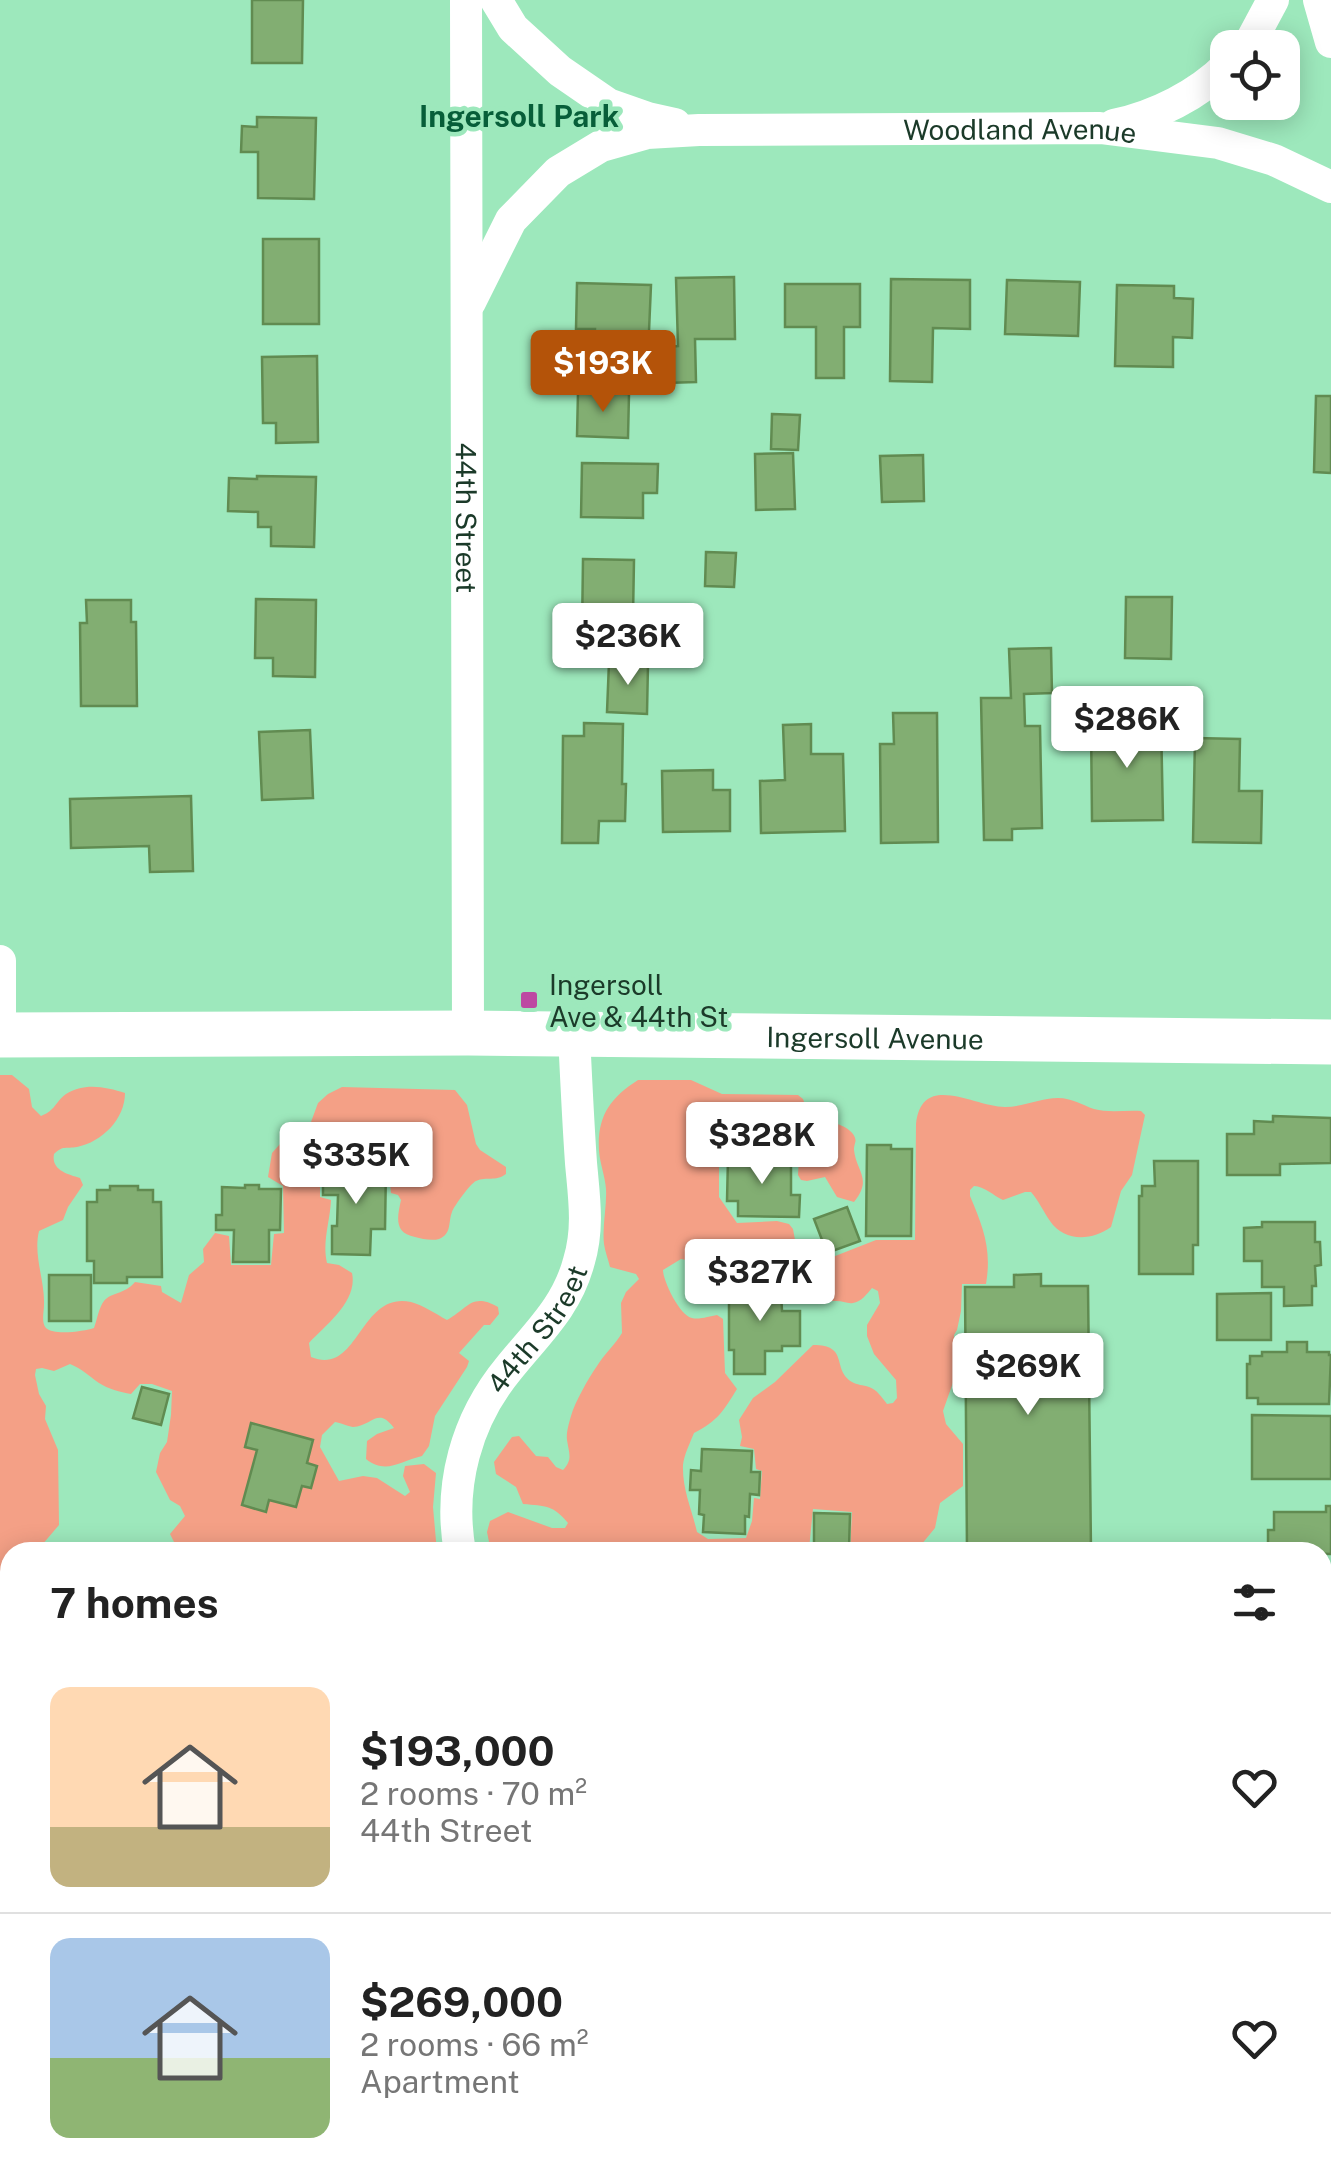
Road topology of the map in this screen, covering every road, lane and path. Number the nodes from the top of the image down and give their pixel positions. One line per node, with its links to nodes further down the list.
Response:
1 (466, 0): 11 (street, 44th Street)
2 (496, 0): 9 (street, Woodland Avenue)
3 (1274, 0): 5 (street)
4 (1319, 0): 6 (street)
5 (1256, 30)
6 (1331, 42)
7 (1210, 81): 8 (street)
8 (1100, 128): 9 (street, Woodland Avenue); 10 (street, Woodland Avenue)
9 (699, 130): 11 (street, Woodland Avenue)
10 (1331, 187)
11 (467, 308): 13 (street, 44th Street)
12 (0, 962): 15 (street)
13 (468, 1033): 14 (main road, Ingersoll Avenue); 15 (main road, Ingersoll Avenue)
14 (574, 1034): 16 (main road, Ingersoll Avenue); 17 (street, 44th Street)
15 (0, 1035)
16 (1331, 1042)
17 (459, 1542)

